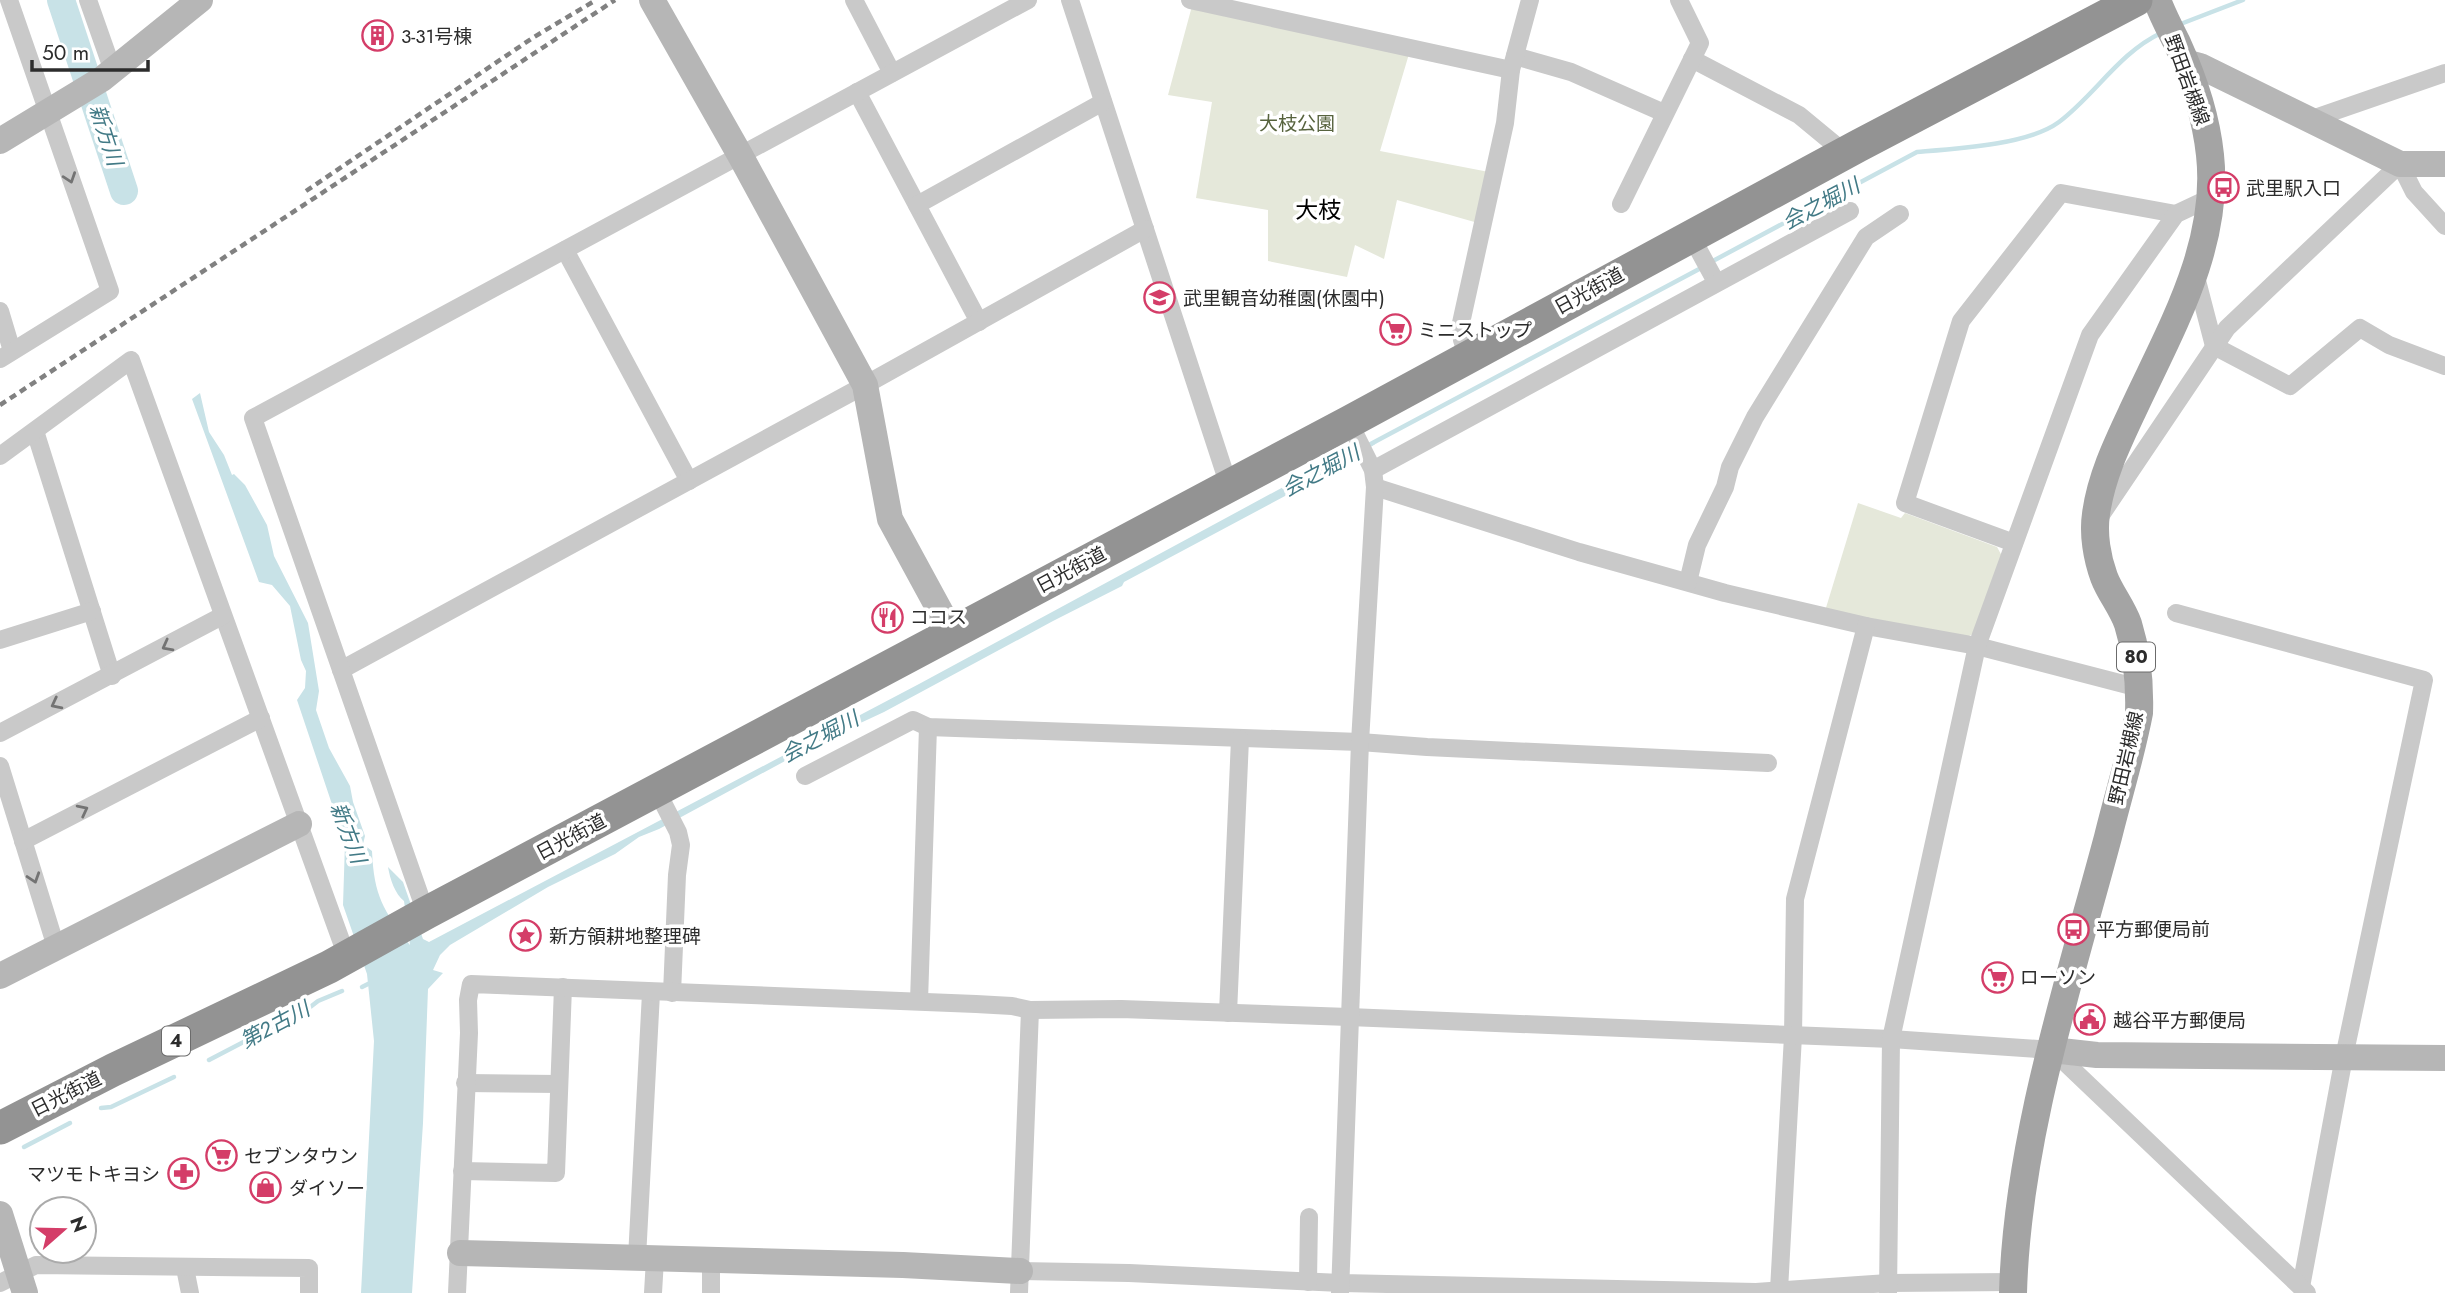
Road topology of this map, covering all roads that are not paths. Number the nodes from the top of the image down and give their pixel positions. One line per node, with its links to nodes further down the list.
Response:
1 (9, 0): 20 (street)
2 (88, 0): 17 (street)
3 (652, 0): 25 (street)
4 (854, 0): 15 (street)
5 (1028, 0): 15 (street)
6 (1070, 0): 19 (street)
7 (1190, 0): 14 (street)
8 (1531, 0): 14 (street)
9 (1679, 0): 13 (street)
10 (2136, 0): 24 (highway, 日光街道 / 4)
11 (189, 4): 17 (street)
12 (2171, 31): 22 (street); 28 (main road, 野田岩槻線 / 80)
13 (1692, 59): 21 (street); 24 (street)
14 (1513, 63): 21 (street); 44 (street)
15 (892, 73): 18 (street)
16 (2445, 73): 22 (street)
17 (108, 75): 20 (street)
18 (857, 92): 25 (street); 30 (street)
19 (1103, 102): 30 (street); 35 (street)
20 (57, 108): 23 (street); 43 (street, one-way to 43)
21 (1664, 113): 29 (street)
22 (2312, 119): 26 (street)
23 (0, 141)
24 (1845, 153): 36 (highway, 日光街道 / 4)
25 (740, 155): 37 (street); 46 (street)
26 (2400, 164): 27 (street); 34 (street); 42 (street)
27 (2445, 164)
28 (2210, 198): 33 (street); 38 (main road, 野田岩槻線 / 80)
29 (1621, 204)
30 (917, 205): 41 (street)
31 (1850, 211): 39 (street)
32 (1900, 214): 55 (street)
33 (2176, 214): 54 (street); 54 (street)
34 (2445, 226)
35 (1145, 229): 41 (street); 52 (street)
36 (1695, 244): 39 (street); 44 (highway, 日光街道 / 4)
37 (565, 250): 51 (street); 63 (street)
38 (2194, 270): 42 (street); 53 (main road, 野田岩槻線 / 80)
39 (1714, 279): 50 (street)
40 (0, 311): 43 (street)
41 (979, 322): 46 (street)
42 (2214, 346): 45 (street); 53 (street)
43 (6, 355)
44 (1468, 358): 47 (highway, 日光街道 / 4)
45 (2445, 366)
46 (865, 386): 51 (street); 60 (street)
47 (1353, 430): 50 (street); 52 (highway, 日光街道 / 4)
48 (36, 431): 49 (street); 56 (street); 58 (street)
49 (0, 456)
50 (1373, 474): 55 (street); 70 (street)
51 (689, 481): 63 (street)
52 (1229, 486): 60 (highway, 日光街道 / 4)
53 (2095, 523): 65 (main road, 野田岩槻線 / 80)
54 (2014, 543): 62 (street)
55 (1688, 582): 59 (street)
56 (92, 611): 61 (street); 64 (street)
57 (2176, 613): 91 (street)
58 (222, 616): 64 (street, one-way to 64); 66 (street)
59 (1866, 626): 62 (street); 88 (street)
60 (952, 633): 74 (highway, 日光街道 / 4)
61 (0, 640)
62 (1977, 646): 65 (street); 89 (street)
63 (341, 670): 77 (street)
64 (112, 676): 68 (street, one-way to 68)
65 (2139, 688): 90 (main road, 野田岩槻線 / 80)
66 (261, 718): 75 (street); 76 (street, one-way to 66)
67 (928, 727): 69 (street); 73 (street); 84 (street)
68 (0, 733)
69 (1240, 739): 70 (street); 86 (street)
70 (1360, 742): 71 (street); 87 (street)
71 (1768, 762)
72 (0, 766): 76 (street)
73 (804, 776)
74 (663, 802): 77 (highway, 日光街道 / 4); 83 (street)
75 (299, 824): 78 (street); 79 (street)
76 (23, 841): 78 (street, one-way to 78)
77 (423, 914): 79 (highway, 日光街道 / 4)
78 (56, 947): 80 (street)
79 (350, 956): 95 (highway, 日光街道 / 4)
80 (0, 976)
81 (563, 987): 82 (street); 93 (street); 94 (street)
82 (651, 993): 83 (street); 100 (street)
83 (672, 993): 84 (street)
84 (919, 1002): 85 (street)
85 (1030, 1010): 86 (street); 103 (street)
86 (1228, 1013): 87 (street)
87 (1349, 1017): 88 (street); 107 (street)
88 (1793, 1036): 89 (street); 110 (street)
89 (1891, 1039): 90 (street); 108 (street)
90 (2052, 1049): 91 (street); 106 (main road, 野田岩槻線 / 80); 109 (street)
91 (2344, 1057): 92 (street); 109 (street)
92 (2445, 1058)
93 (466, 1083): 94 (street); 96 (street)
94 (559, 1084): 96 (street)
95 (0, 1128)
96 (461, 1171): 99 (street)
97 (0, 1213): 105 (street)
98 (1309, 1217): 104 (street)
99 (460, 1253): 100 (street); 113 (street)
100 (646, 1258): 101 (street); 114 (street)
101 (711, 1260): 103 (street); 115 (street)
102 (186, 1268): 105 (street); 111 (street); 112 (street)
103 (1019, 1282): 104 (street)
104 (1308, 1282): 107 (street)
105 (15, 1283)
106 (2013, 1287): 108 (street)
107 (1340, 1288): 110 (street)
108 (1888, 1288): 110 (street)
109 (2298, 1288)
110 (1779, 1290)
111 (190, 1293)
112 (309, 1293)
113 (457, 1293)
114 (653, 1293)
115 (711, 1293)

